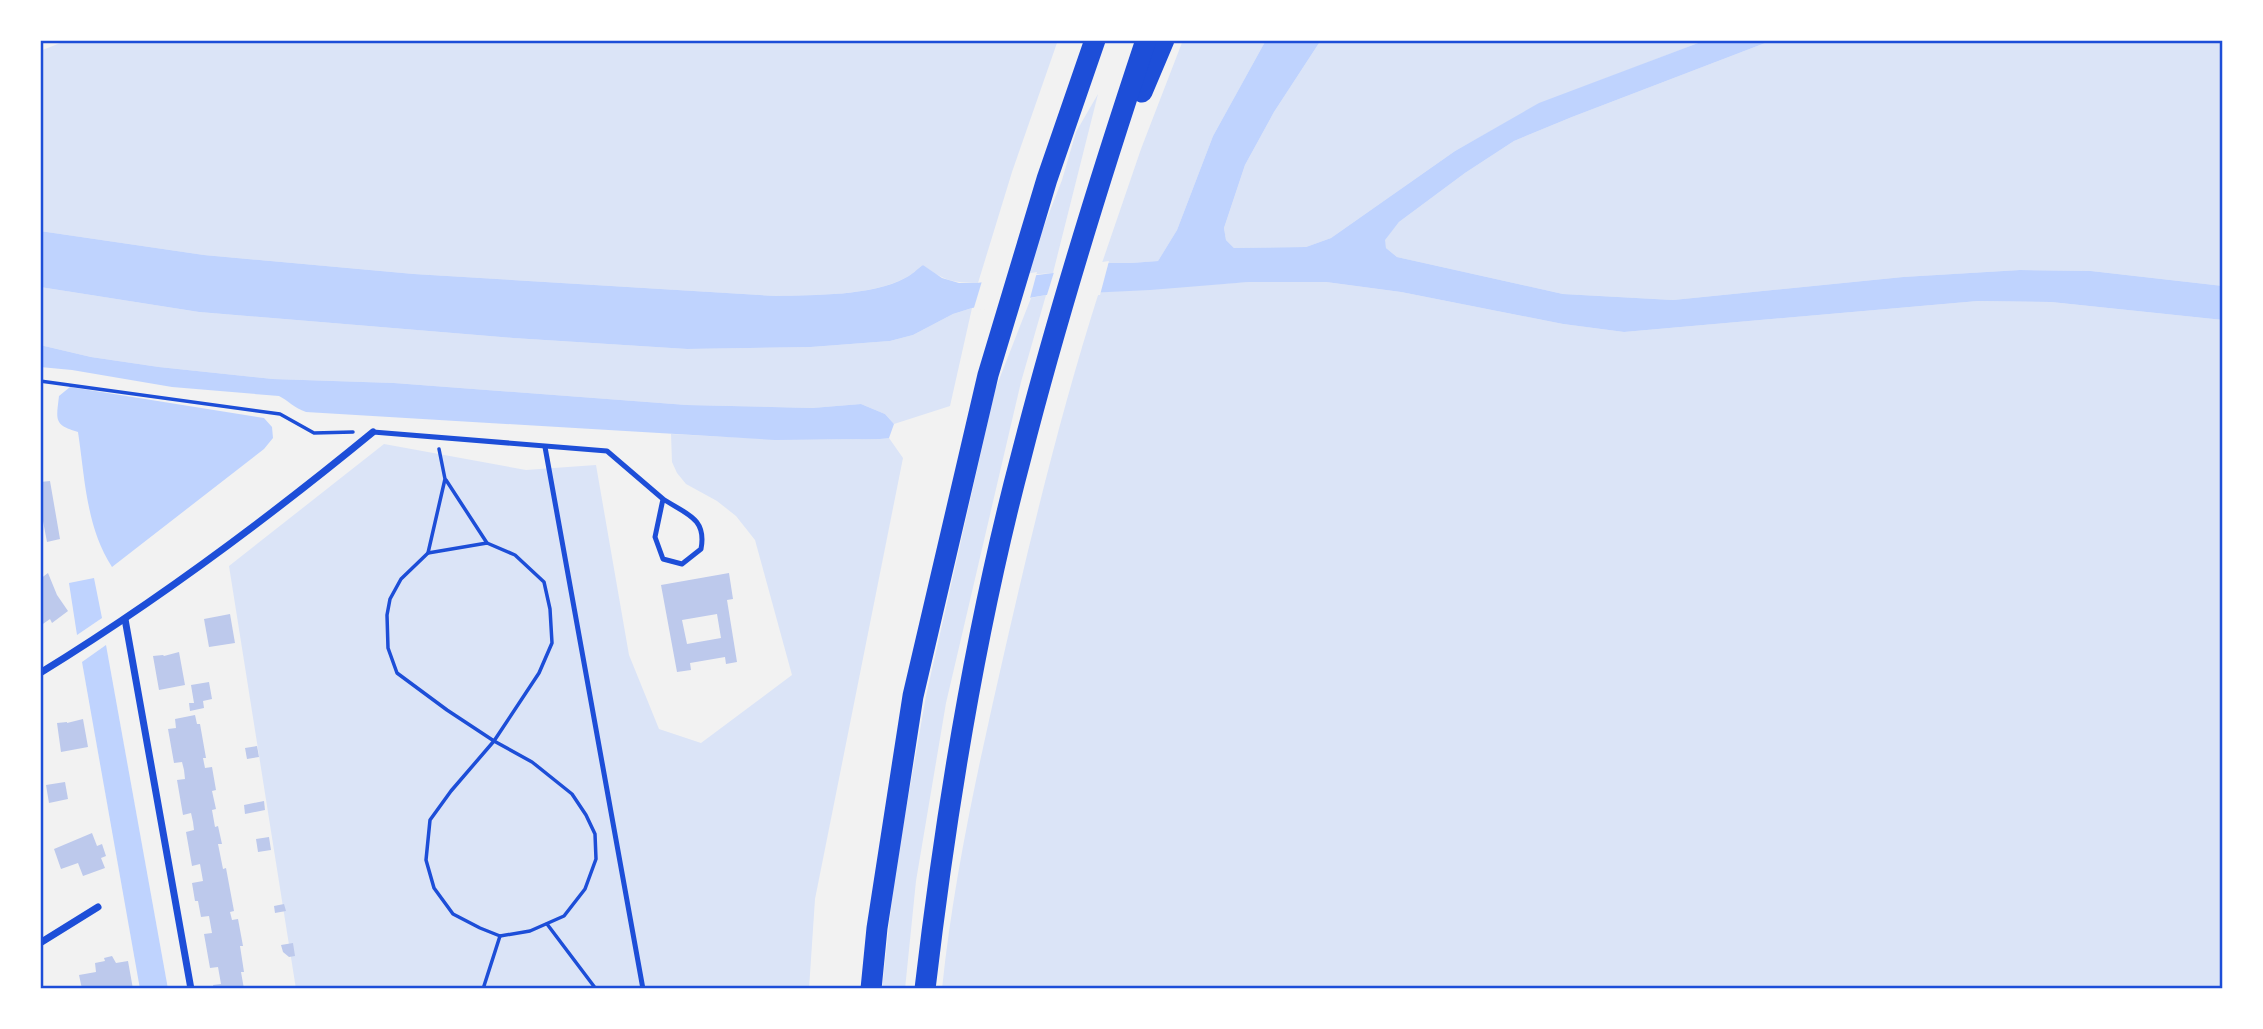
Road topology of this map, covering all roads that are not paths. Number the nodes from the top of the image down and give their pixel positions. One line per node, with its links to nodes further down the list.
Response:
1 (1095, 40): 14 (highway)
2 (1146, 40): 4 (highway)
3 (1164, 40): 4 (highway)
4 (1100, 178): 15 (highway)
5 (373, 432): 6 (lane); 8 (street)
6 (545, 447): 7 (lane); 13 (lane)
7 (663, 499): 7 (lane)
8 (122, 621): 9 (street); 12 (street)
9 (40, 673)
10 (98, 907): 11 (street)
11 (40, 943)
12 (191, 989)
13 (643, 989)
14 (871, 989)
15 (925, 989)

